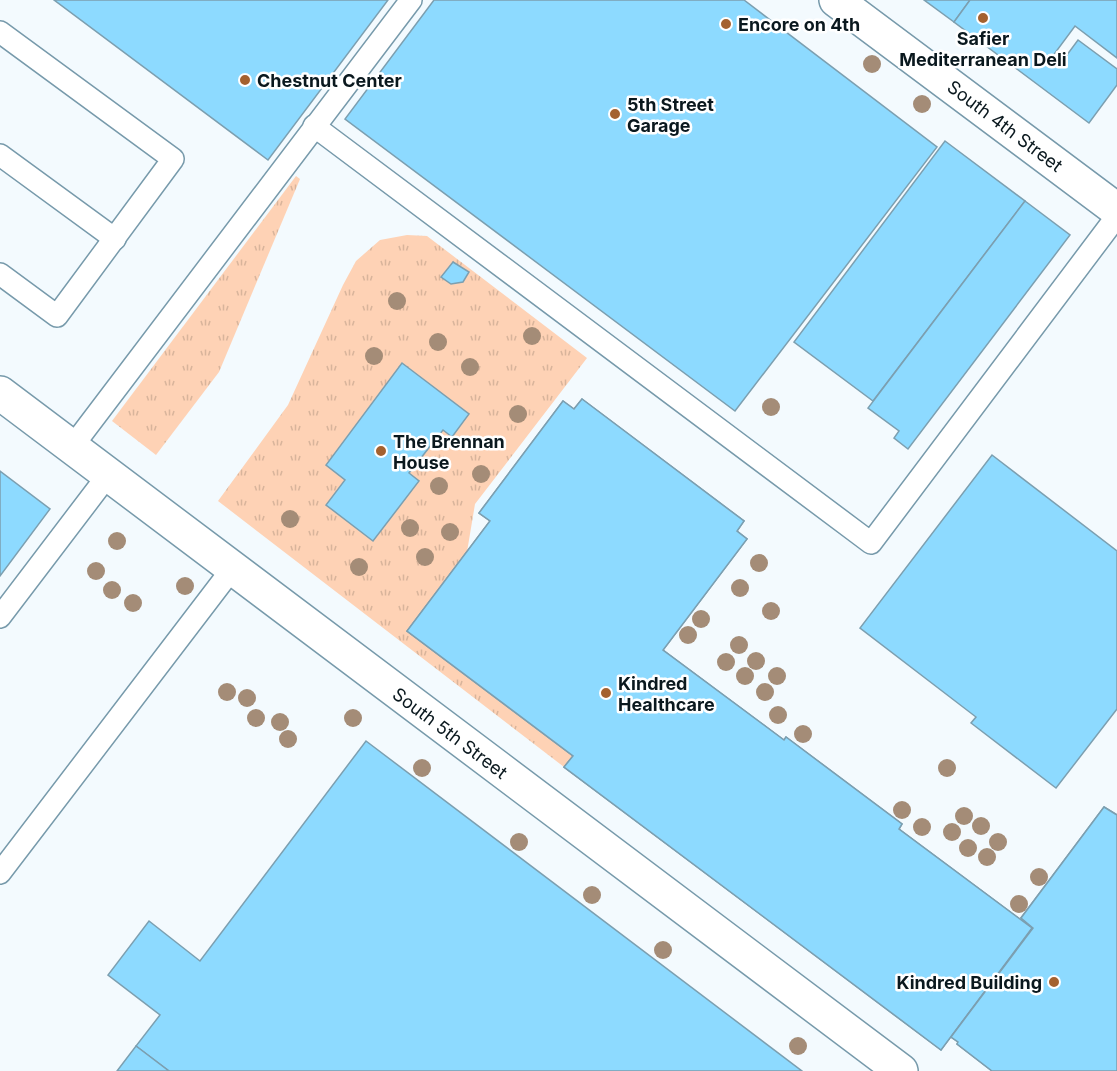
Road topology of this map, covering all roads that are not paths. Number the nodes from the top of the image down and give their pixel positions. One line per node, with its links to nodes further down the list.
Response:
1 (411, 0): 4 (lane)
2 (836, 0): 6 (street, South 4th Street)
3 (0, 32): 8 (lane)
4 (314, 126): 7 (lane); 11 (lane)
5 (0, 155): 8 (lane)
6 (1117, 210)
7 (1117, 216)
8 (115, 239): 9 (lane)
9 (0, 274)
10 (0, 393): 11 (street, South 5th Street)
11 (72, 447): 12 (street, South 5th Street)
12 (108, 475): 13 (street, South 5th Street); 14 (lane)
13 (232, 568): 15 (lane); 16 (street, South 5th Street)
14 (0, 617)
15 (0, 873)
16 (901, 1071)

